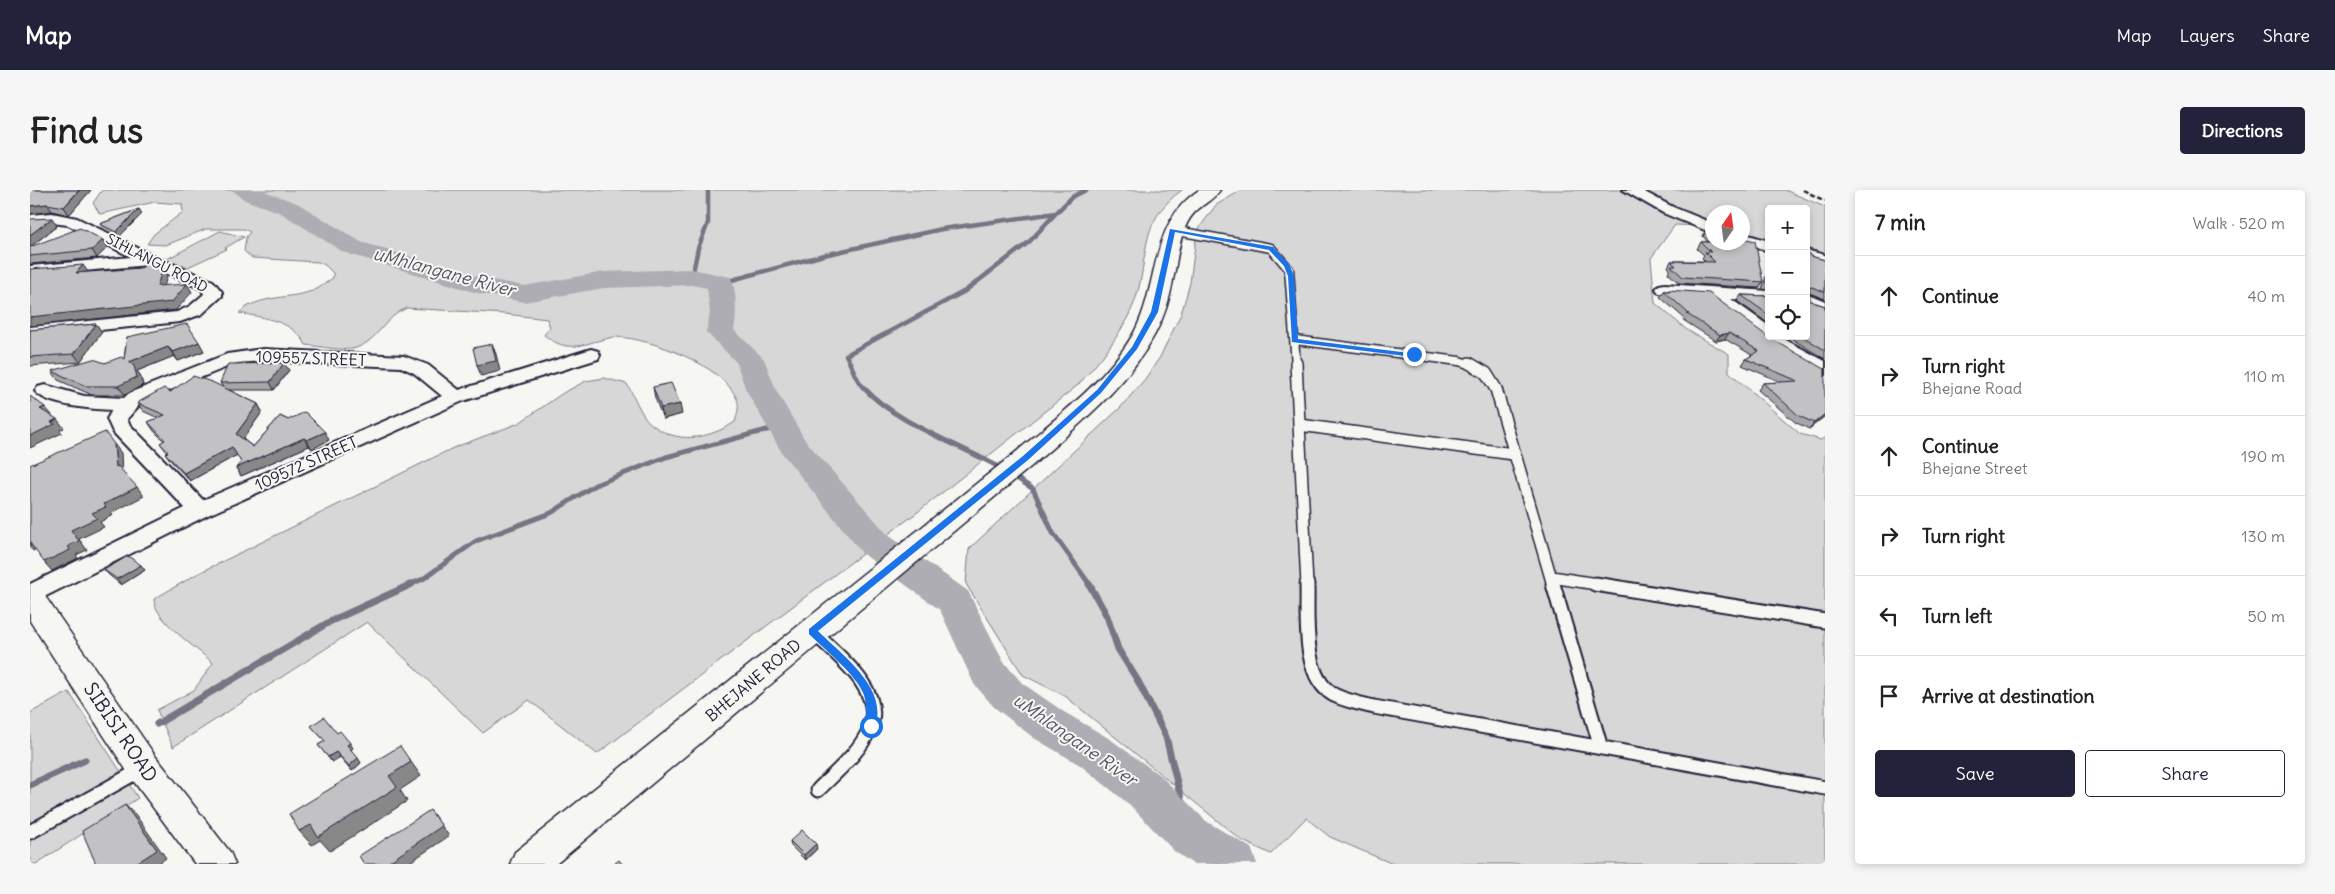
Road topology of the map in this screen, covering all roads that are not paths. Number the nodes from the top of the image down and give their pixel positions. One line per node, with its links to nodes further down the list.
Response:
1 (1211, 190): 5 (street)
2 (1630, 190): 4 (street)
3 (30, 220): 9 (street, SIHLANGU ROAD)
4 (1705, 225)
5 (1172, 230): 19 (lane); 32 (street, BHEJANE ROAD)
6 (1750, 240): 7 (street)
7 (1765, 245)
8 (1810, 256): 10 (street)
9 (150, 260): 11 (street); 17 (street, SIHLANGU ROAD)
10 (1825, 260)
11 (30, 271)
12 (1665, 289): 13 (street)
13 (1712, 293): 14 (street); 18 (street)
14 (1765, 296)
15 (1810, 300): 16 (street)
16 (1825, 308)
17 (30, 332)
18 (1765, 333)
19 (1295, 340): 26 (lane); 27 (lane)
20 (1776, 340): 22 (street)
21 (591, 355): 24 (street, 109572 STREET)
22 (1825, 369)
23 (45, 391): 25 (street)
24 (456, 397): 25 (street, 109557 STREET); 28 (street, 109572 STREET)
25 (126, 404): 28 (street)
26 (1300, 425): 27 (lane); 33 (lane)
27 (1513, 454): 29 (lane)
28 (200, 510): 30 (street, 109572 STREET)
29 (1552, 577): 31 (lane); 33 (lane)
30 (30, 596): 34 (street, SIBISI ROAD)
31 (1825, 621)
32 (812, 631): 36 (lane); 39 (street, BHEJANE ROAD)
33 (1601, 748): 35 (lane)
34 (144, 768): 37 (lane); 38 (street, SIBISI ROAD)
35 (1825, 788)
36 (818, 790)
37 (30, 832)
38 (214, 863)
39 (528, 864)

